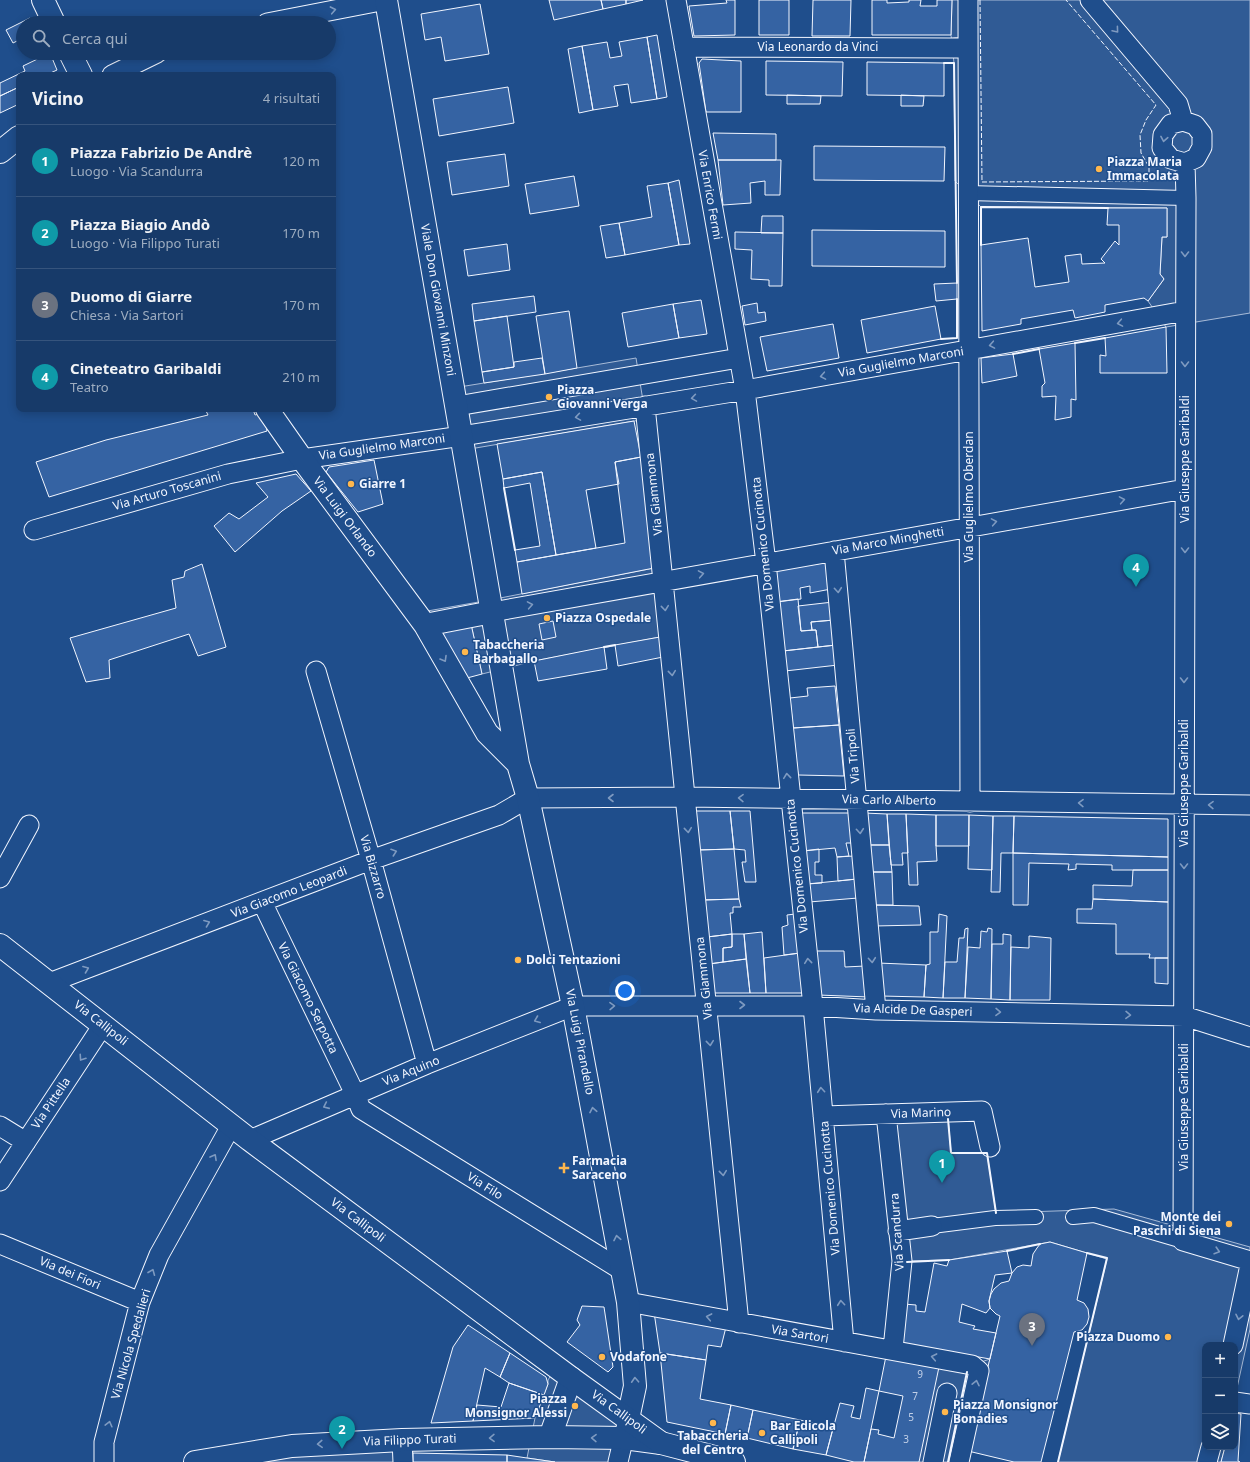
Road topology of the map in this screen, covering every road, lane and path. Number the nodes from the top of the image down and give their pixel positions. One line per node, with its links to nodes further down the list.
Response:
1 (43, 0): 6 (street)
2 (386, 0): 7 (street, one-way to 2); 24 (street, Viale Don Giovanni Minzoni)
3 (676, 0): 8 (street, Via Enrico Fermi)
4 (968, 0): 9 (street, Via Guglielmo Oberdan)
5 (1090, 0): 14 (street, one-way to 14)
6 (51, 16)
7 (303, 16)
8 (684, 47): 9 (street, Via Leonardo da Vinci); 22 (street, Via Enrico Fermi)
9 (960, 48): 18 (street, Via Guglielmo Oberdan)
10 (74, 60): 12 (street)
11 (143, 60): 13 (street)
12 (80, 72)
13 (118, 72)
14 (1183, 121): 17 (street); 17 (street, one-way to 17)
15 (16, 140): 16 (street)
16 (0, 152)
17 (1185, 163): 19 (street, Via Giuseppe Garibaldi)
18 (967, 194): 19 (street); 21 (street, Via Guglielmo Oberdan)
19 (1186, 198): 20 (street, Via Giuseppe Garibaldi, one-way to 20)
20 (1185, 318): 21 (street, Via Guglielmo Marconi, one-way to 21); 29 (street, Via Giuseppe Garibaldi, one-way to 29)
21 (969, 349): 23 (street, Via Guglielmo Marconi, one-way to 23); 30 (street, Via Guglielmo Oberdan)
22 (739, 358): 23 (street, Via Enrico Fermi); 24 (street)
23 (745, 390): 25 (street, Via Guglielmo Marconi, one-way to 25); 33 (street, Via Domenico Cucinotta)
24 (457, 406): 27 (street, Viale Don Giovanni Minzoni)
25 (644, 406): 27 (street, Via Guglielmo Marconi, one-way to 27); 34 (street, Via Giammona)
26 (269, 412): 28 (street, Via Luigi Orlando)
27 (462, 436): 28 (street, Via Guglielmo Marconi); 35 (street, Viale Don Giovanni Minzoni)
28 (302, 459): 31 (street, Via Arturo Toscanini); 36 (street, Via Luigi Orlando)
29 (1185, 489): 30 (street, Via Marco Minghetti, one-way to 29); 45 (street, Via Giuseppe Garibaldi, one-way to 45)
30 (969, 527): 32 (street, Via Marco Minghetti); 44 (street, Via Guglielmo Oberdan)
31 (34, 530)
32 (834, 551): 33 (street, Via Marco Minghetti); 43 (street, Via Tripoli, one-way to 43)
33 (766, 563): 34 (street, Via Marco Minghetti, one-way to 33); 42 (street, Via Domenico Cucinotta, one-way to 33)
34 (662, 581): 35 (street, Via Marco Minghetti, one-way to 34); 40 (street, Via Giammona, one-way to 40)
35 (491, 606): 36 (street); 37 (street, Viale Don Giovanni Minzoni)
36 (425, 625): 39 (street, Via Luigi Orlando, one-way to 39)
37 (502, 669): 39 (street, Via Luigi Pirandello)
38 (316, 671): 48 (street, Via Bizzarro)
39 (518, 764): 41 (street, Via Luigi Pirandello)
40 (685, 797): 41 (street, Via Carlo Alberto, one-way to 41); 42 (street, Via Carlo Alberto, one-way to 40); 53 (street, Via Giammona, one-way to 53)
41 (528, 798): 48 (street, Via Giacomo Leopardi, one-way to 41); 54 (street, Via Luigi Pirandello)
42 (790, 799): 43 (street, Via Carlo Alberto); 55 (street, Via Domenico Cucinotta, one-way to 42)
43 (857, 800): 44 (street, Via Carlo Alberto); 56 (street, Via Tripoli, one-way to 56)
44 (970, 802): 45 (street, Via Carlo Alberto, one-way to 44)
45 (1184, 805): 46 (street, Via Carlo Alberto, one-way to 45); 57 (street, Via Giuseppe Garibaldi, one-way to 57)
46 (1250, 805)
47 (30, 825): 49 (street)
48 (371, 860): 50 (street, Via Giacomo Leopardi); 60 (street, Via Bizzarro)
49 (0, 878)
50 (262, 902): 52 (street, Via Giacomo Leopardi, one-way to 50); 61 (street, Via Giacomo Serpotta)
51 (0, 945): 52 (street, Via Callipoli)
52 (49, 983): 58 (street, Via Callipoli)
53 (706, 1005): 54 (street, Via Alcide De Gasperi, one-way to 53); 55 (street, Via Alcide De Gasperi, one-way to 55); 81 (street, Via Giammona, one-way to 81)
54 (573, 1006): 60 (street, Via Aquino, one-way to 60); 78 (street, Via Luigi Pirandello, one-way to 54)
55 (813, 1006): 56 (street, Via Alcide De Gasperi); 63 (street, Via Domenico Cucinotta, one-way to 55)
56 (876, 1010): 57 (street, Via Alcide De Gasperi, one-way to 57)
57 (1184, 1016): 59 (street, Via Alcide De Gasperi); 74 (street, Via Giuseppe Garibaldi)
58 (103, 1025): 65 (street, Via Callipoli); 67 (street, Via Pittella, one-way to 67)
59 (1250, 1037)
60 (427, 1064): 61 (street, Via Aquino)
61 (355, 1094): 66 (street, Via Aquino, one-way to 66); 78 (street, Via Filo)
62 (886, 1114): 63 (street, Via Marino); 68 (street, Via Marino); 73 (street, Via Scandurra)
63 (823, 1116): 82 (street, Via Domenico Cucinotta, one-way to 63)
64 (0, 1126): 67 (street)
65 (231, 1126): 66 (street, Via Callipoli); 79 (street, Via Nicola Spedalieri, one-way to 65)
66 (250, 1140): 85 (street, Via Callipoli)
67 (26, 1142): 69 (street, Via Pittella)
68 (990, 1147)
69 (0, 1181)
70 (1036, 1217): 72 (street)
71 (1073, 1217): 74 (street)
72 (932, 1226): 73 (street)
73 (898, 1231): 84 (street, Via Scandurra)
74 (1183, 1241): 76 (street, one-way to 76)
75 (0, 1244): 79 (street, Via dei Fiori)
76 (1250, 1261)
77 (1250, 1265): 83 (street, one-way to 83)
78 (623, 1271): 80 (street, Via Luigi Pirandello)
79 (140, 1302): 95 (street, Via Nicola Spedalieri, one-way to 79)
80 (628, 1302): 81 (street, Via Sartori, one-way to 80); 89 (street, Via Luigi Pirandello, one-way to 80)
81 (739, 1323): 82 (street, Via Sartori)
82 (844, 1342): 84 (street, Via Sartori)
83 (1234, 1342)
84 (893, 1349): 101 (street, Via Sartori, one-way to 84)
85 (570, 1378): 89 (street, Via Callipoli); 90 (street)
86 (947, 1393): 100 (street)
87 (1238, 1402): 88 (street)
88 (1250, 1404)
89 (626, 1428): 90 (street, Via Filippo Turati, one-way to 90); 94 (street, Via Callipoli); 99 (street)
90 (541, 1437): 91 (street, Via Filippo Turati, one-way to 91)
91 (402, 1440): 93 (street, Via Filippo Turati, one-way to 93); 98 (street)
92 (1210, 1450): 102 (street)
93 (246, 1458): 96 (street, Via Filippo Turati); 97 (street)
94 (724, 1461)
95 (104, 1462)
96 (195, 1462)
97 (270, 1462)
98 (403, 1462)
99 (618, 1462)
100 (932, 1462)
101 (959, 1462)
102 (1207, 1462)

